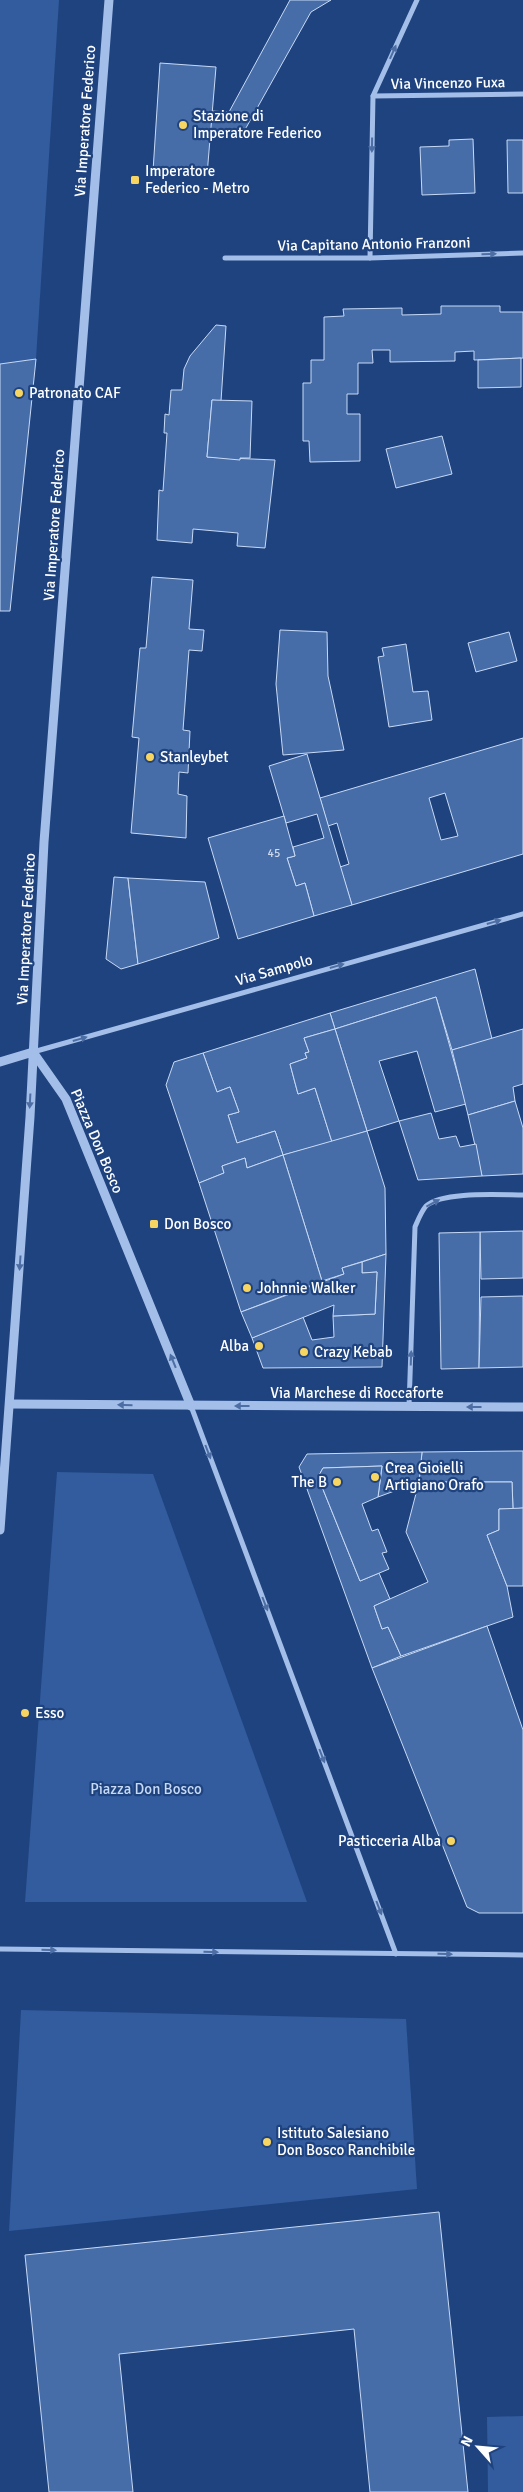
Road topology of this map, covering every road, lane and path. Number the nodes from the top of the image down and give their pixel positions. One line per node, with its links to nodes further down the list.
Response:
1 (108, 0): 9 (street, Via Imperatore Federico)
2 (417, 0): 4 (street, one-way to 2)
3 (523, 94): 4 (street, Via Vincenzo Fuxa)
4 (373, 96): 7 (street, one-way to 7)
5 (523, 254): 7 (street, Via Capitano Antonio Franzoni, one-way to 5)
6 (225, 258): 7 (street, Via Capitano Antonio Franzoni)
7 (370, 258)
8 (523, 914): 9 (street, Via Sampolo, one-way to 8)
9 (33, 1052): 10 (street); 12 (street, one-way to 12); 13 (street, Piazza Don Bosco, one-way to 9)
10 (0, 1062)
11 (523, 1195): 14 (street, one-way to 11)
12 (10, 1404): 13 (street, one-way to 12); 16 (street)
13 (191, 1406): 14 (street, Via Marchese di Roccaforte, one-way to 13); 18 (street, Piazza Don Bosco, one-way to 18)
14 (409, 1407): 15 (street, Via Marchese di Roccaforte, one-way to 14)
15 (523, 1407)
16 (0, 1530)
17 (0, 1949): 18 (street, one-way to 18)
18 (396, 1954): 19 (street, one-way to 19)
19 (523, 1955)

